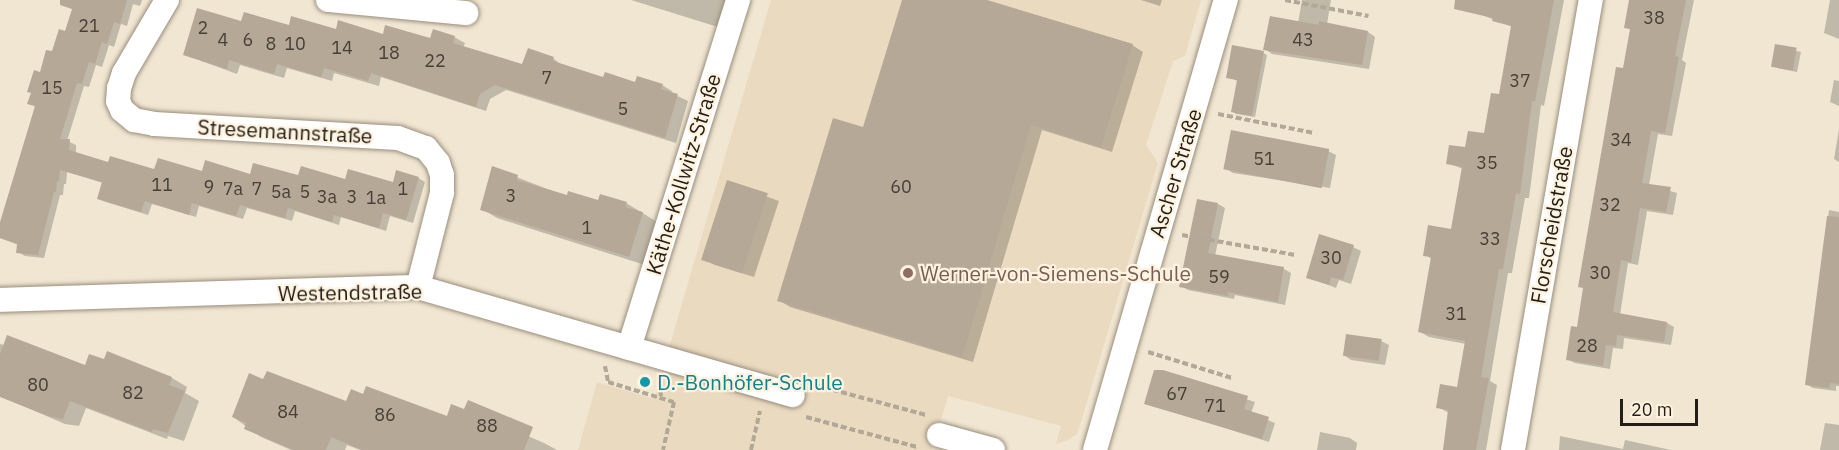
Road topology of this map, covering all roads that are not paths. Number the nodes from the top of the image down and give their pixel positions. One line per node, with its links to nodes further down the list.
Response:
1 (167, 0): 7 (street, Stresemannstraße)
2 (328, 0): 6 (street)
3 (738, 0): 9 (street, Käthe-Kollwitz-Straße)
4 (1226, 0): 13 (street, Ascher Straße)
5 (1591, 0): 14 (street, Florscheidstraße)
6 (466, 13)
7 (418, 287): 8 (street, Westendstraße); 9 (street, Westendstraße)
8 (0, 300)
9 (629, 348): 10 (street, Westendstraße)
10 (793, 395)
11 (932, 442): 12 (street)
12 (993, 450)
13 (1095, 450)
14 (1513, 450)

